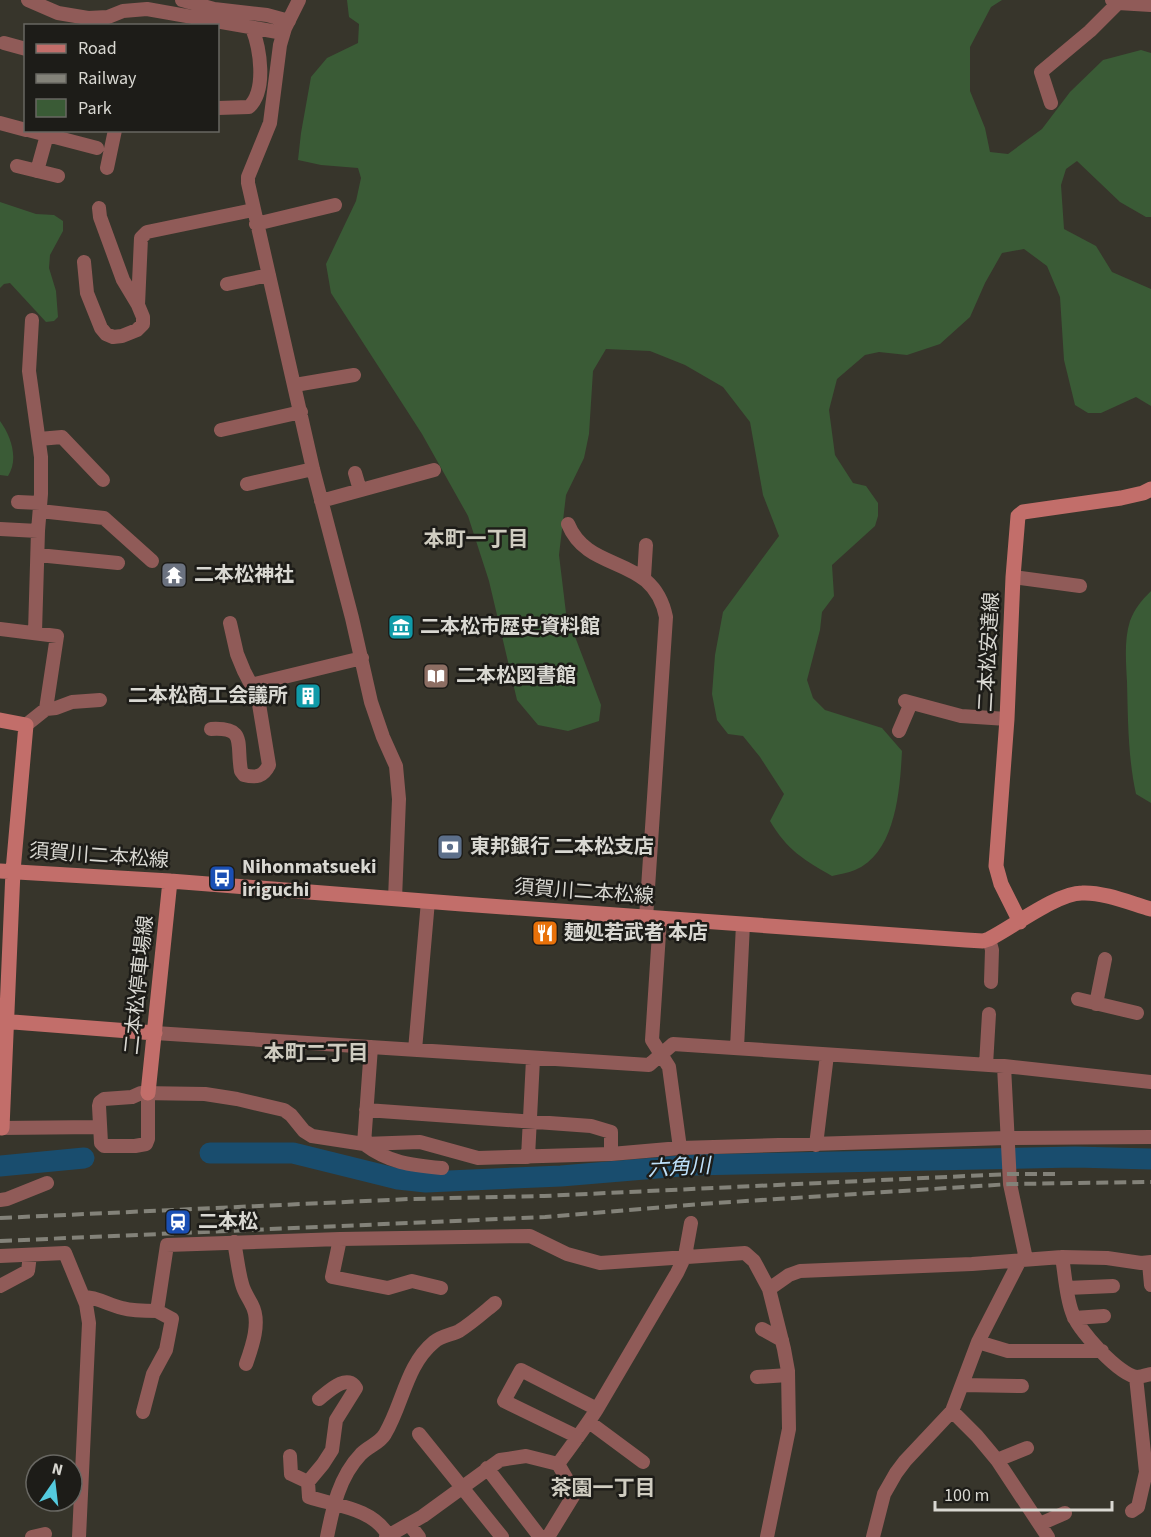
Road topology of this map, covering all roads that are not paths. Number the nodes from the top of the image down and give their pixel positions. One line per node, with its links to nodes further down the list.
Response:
1 (28, 0): 8 (street)
2 (182, 0): 6 (street)
3 (299, 0): 7 (street)
4 (1115, 1): 5 (street); 11 (street)
5 (1151, 5)
6 (268, 8): 7 (street)
7 (286, 27): 8 (street); 25 (street)
8 (252, 28): 12 (street)
9 (4, 43): 10 (street)
10 (24, 48)
11 (1051, 103)
12 (219, 108)
13 (0, 123): 14 (street)
14 (24, 129)
15 (35, 132): 17 (street)
16 (115, 132): 20 (street)
17 (47, 135): 18 (street); 21 (street)
18 (97, 148)
19 (17, 166): 21 (street)
20 (107, 168)
21 (37, 171): 22 (street)
22 (58, 176)
23 (335, 205): 26 (street)
24 (99, 208): 30 (street)
25 (253, 210): 26 (street); 30 (street)
26 (256, 224): 28 (street)
27 (84, 262): 30 (street)
28 (269, 276): 29 (street); 33 (street)
29 (227, 284)
30 (138, 305)
31 (32, 320): 36 (street)
32 (354, 375): 33 (street)
33 (295, 385): 34 (street)
34 (301, 412): 35 (street); 37 (street)
35 (221, 430)
36 (39, 439): 40 (street); 46 (street)
37 (313, 469): 41 (street); 44 (street)
38 (434, 470): 43 (street)
39 (355, 473): 43 (street)
40 (103, 480)
41 (247, 484)
42 (1151, 489): 54 (main road, 二本松安達線)
43 (360, 490): 44 (street)
44 (321, 501): 60 (street)
45 (18, 502): 46 (street)
46 (40, 507): 49 (street); 52 (street)
47 (568, 524): 55 (street)
48 (0, 529): 49 (street)
49 (38, 531): 51 (street)
50 (646, 545): 55 (street)
51 (38, 555): 53 (street); 59 (street)
52 (152, 561)
53 (118, 563)
54 (1013, 576): 56 (street); 64 (main road, 二本松安達線)
55 (644, 578): 74 (street)
56 (1080, 586)
57 (230, 623): 61 (street)
58 (0, 628): 59 (street)
59 (35, 632): 63 (street)
60 (362, 658): 61 (street); 71 (street)
61 (251, 685): 67 (street)
62 (100, 700): 63 (street)
63 (46, 709): 66 (street)
64 (1007, 719): 68 (street); 75 (main road, 二本松安達線)
65 (0, 720): 66 (main road)
66 (26, 724): 69 (main road)
67 (211, 729)
68 (899, 731)
69 (7, 871): 70 (main road, 須賀川二本松線); 84 (main road)
70 (170, 881): 71 (main road, 須賀川二本松線); 85 (main road, 二本松停車場線)
71 (395, 899): 72 (main road, 須賀川二本松線)
72 (428, 901): 74 (main road, 須賀川二本松線); 88 (street)
73 (1151, 909): 75 (main road, 須賀川二本松線)
74 (653, 918): 76 (main road, 須賀川二本松線); 89 (street)
75 (1020, 922): 77 (main road, 須賀川二本松線)
76 (743, 924): 77 (main road, 須賀川二本松線); 87 (street)
77 (989, 939): 79 (street)
78 (1105, 959): 81 (street)
79 (991, 982)
80 (1078, 999): 81 (street)
81 (1096, 1004): 82 (street)
82 (1137, 1013)
83 (989, 1014): 92 (street)
84 (3, 1022): 85 (main road); 99 (main road)
85 (155, 1033): 86 (street); 95 (main road, 二本松停車場線)
86 (371, 1047): 88 (street); 96 (street)
87 (737, 1048): 89 (street); 90 (street)
88 (415, 1050): 91 (street)
89 (661, 1054): 91 (street); 104 (street)
90 (827, 1055): 92 (street); 103 (street)
91 (533, 1059): 97 (street)
92 (986, 1065): 93 (street)
93 (1004, 1066): 94 (street); 101 (street)
94 (1151, 1082)
95 (148, 1093): 98 (street); 98 (street); 102 (street)
96 (366, 1110): 97 (street); 102 (street)
97 (529, 1122): 105 (street); 106 (street)
98 (99, 1127): 99 (street)
99 (1, 1128)
100 (1151, 1137): 101 (street)
101 (1007, 1138): 103 (street); 117 (street)
102 (364, 1144): 106 (street); 107 (street)
103 (816, 1145): 104 (street)
104 (680, 1149): 105 (street)
105 (611, 1154): 106 (street)
106 (528, 1157)
107 (442, 1168)
108 (47, 1183): 109 (street)
109 (0, 1200)
110 (691, 1223): 115 (street)
111 (340, 1239): 112 (street); 115 (street); 122 (street)
112 (234, 1242): 127 (street); 134 (street)
113 (30, 1255): 114 (street); 120 (street); 125 (street)
114 (0, 1256)
115 (684, 1256): 124 (street); 142 (street)
116 (1062, 1257): 117 (street); 118 (street); 123 (street)
117 (1023, 1259): 124 (street); 132 (street)
118 (1150, 1263): 119 (street)
119 (1151, 1285)
120 (0, 1286)
121 (1113, 1286): 123 (street)
122 (441, 1288)
123 (1067, 1288): 129 (street)
124 (769, 1289): 131 (street)
125 (84, 1298): 127 (street); 162 (street)
126 (495, 1303): 156 (street)
127 (157, 1311): 143 (street)
128 (1104, 1316): 129 (street)
129 (1074, 1318): 133 (street)
130 (762, 1329): 131 (street)
131 (782, 1340): 136 (street)
132 (978, 1342): 133 (street); 139 (street)
133 (1102, 1351): 138 (street)
134 (246, 1364)
135 (1151, 1374): 138 (street)
136 (788, 1375): 137 (street); 168 (street)
137 (757, 1377)
138 (1136, 1377): 157 (street)
139 (962, 1385): 140 (street); 144 (street)
140 (1022, 1386)
141 (319, 1399): 154 (street)
142 (597, 1409): 145 (street); 147 (street)
143 (143, 1412)
144 (952, 1412): 150 (street); 169 (street)
145 (589, 1422): 147 (street); 151 (street)
146 (419, 1434): 155 (street)
147 (578, 1437): 152 (street)
148 (1027, 1448): 150 (street)
149 (290, 1456): 154 (street)
150 (998, 1460): 160 (street)
151 (643, 1462)
152 (558, 1464): 153 (street); 167 (street)
153 (487, 1468): 155 (street); 166 (street)
154 (308, 1482): 156 (street)
155 (462, 1486): 159 (street); 165 (street)
156 (334, 1505): 161 (street); 163 (street)
157 (1132, 1511)
158 (1065, 1513): 160 (street)
159 (409, 1524): 161 (street); 164 (street)
160 (1040, 1524): 170 (street)
161 (387, 1536)
162 (79, 1537)
163 (327, 1537)
164 (419, 1537)
165 (502, 1537)
166 (540, 1537)
167 (548, 1537)
168 (767, 1537)
169 (873, 1537)
170 (1048, 1537)

